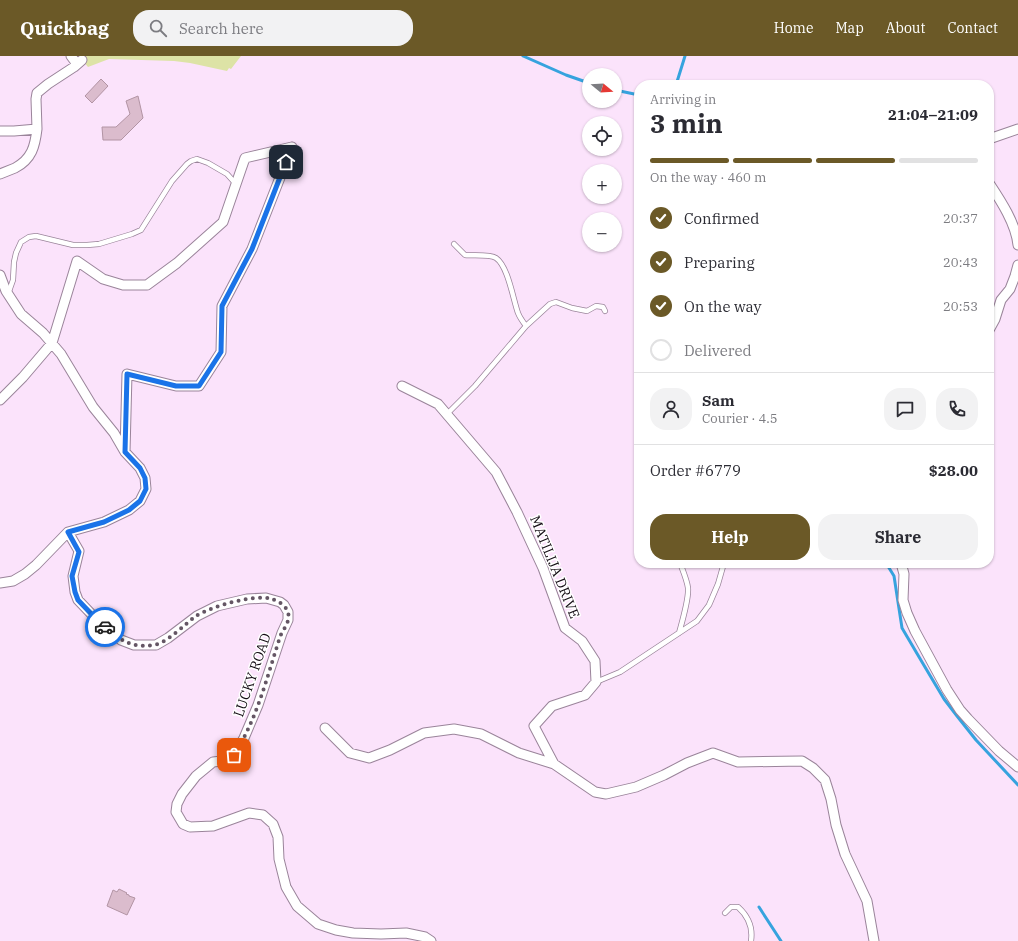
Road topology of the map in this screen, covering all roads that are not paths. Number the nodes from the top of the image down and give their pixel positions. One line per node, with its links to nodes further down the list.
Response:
1 (71, 56): 2 (street)
2 (37, 129): 4 (street); 6 (street)
3 (1018, 129): 5 (street)
4 (0, 131)
5 (994, 137)
6 (0, 174)
7 (236, 184): 13 (lane); 17 (street); 21 (street)
8 (994, 191): 10 (street)
9 (454, 244): 16 (lane)
10 (1018, 245)
11 (1018, 265): 15 (street)
12 (0, 275): 13 (street)
13 (8, 294): 17 (street)
14 (605, 311): 16 (lane)
15 (994, 321)
16 (526, 326): 20 (lane)
17 (52, 343): 19 (street); 21 (street)
18 (402, 386): 20 (street, MATILIJA DRIVE)
19 (0, 400)
20 (447, 414): 28 (street, MATILIJA DRIVE)
21 (125, 452): 22 (street)
22 (68, 532): 26 (street); 33 (street, LUCKY ROAD)
23 (682, 568): 27 (lane)
24 (723, 568): 27 (lane)
25 (902, 568): 31 (street)
26 (0, 583)
27 (679, 633): 28 (lane)
28 (596, 682): 30 (street)
29 (325, 728): 30 (street)
30 (554, 764): 35 (street)
31 (1018, 767)
32 (725, 913): 34 (lane)
33 (431, 941)
34 (751, 941)
35 (874, 941)

